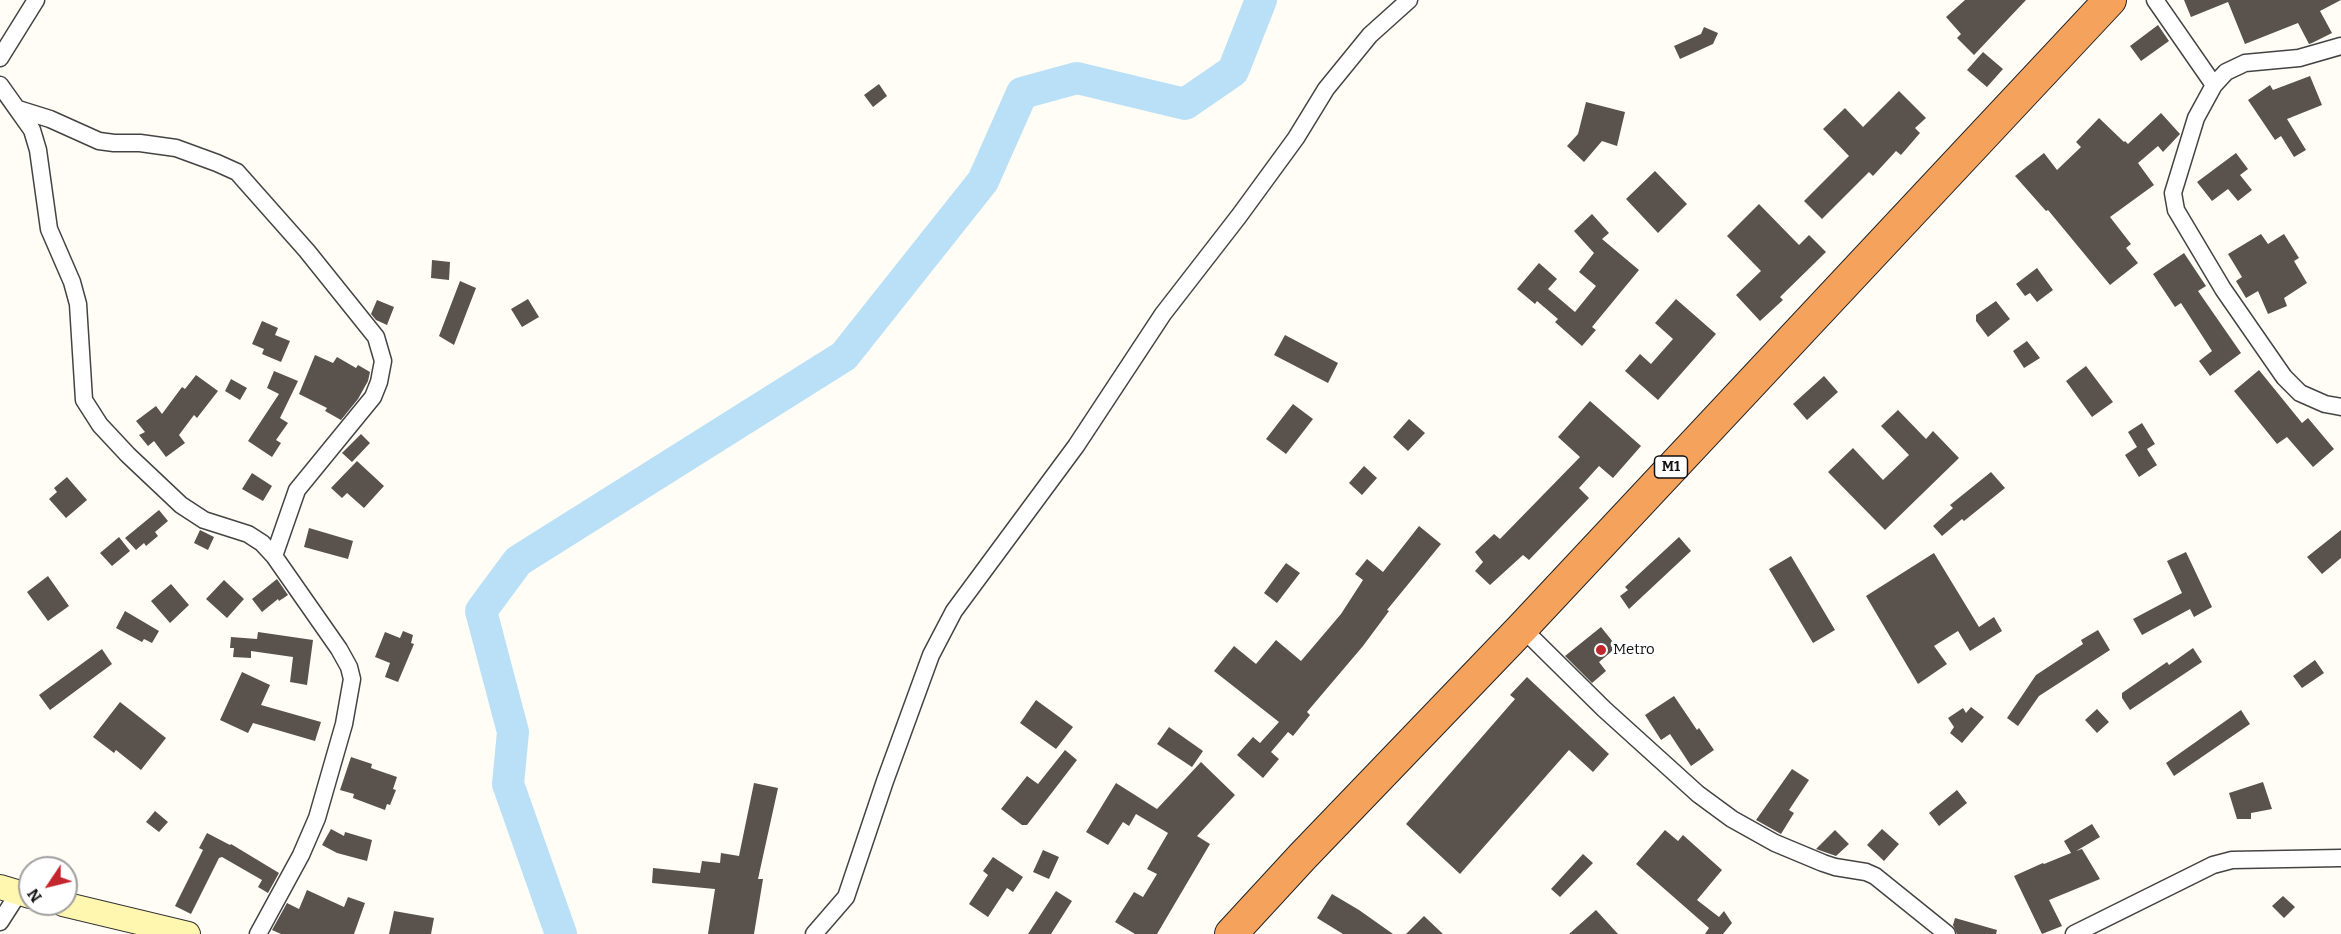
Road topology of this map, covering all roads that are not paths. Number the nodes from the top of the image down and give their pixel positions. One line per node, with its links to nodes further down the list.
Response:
1 (36, 0): 6 (street)
2 (1409, 0): 19 (street)
3 (2110, 0): 12 (highway, M1)
4 (2155, 0): 8 (street)
5 (2341, 46): 8 (street)
6 (0, 58)
7 (0, 85): 9 (street)
8 (2214, 85): 10 (street)
9 (18, 110): 11 (street); 11 (street)
10 (2341, 407)
11 (274, 556): 18 (street)
12 (1522, 628): 20 (highway, M1); 21 (street)
13 (2341, 858): 22 (street)
14 (16, 892): 16 (street)
15 (78, 908): 17 (street)
16 (0, 922)
17 (188, 934)
18 (258, 934)
19 (814, 934)
20 (1231, 934)
21 (1947, 934)
22 (2074, 934)

